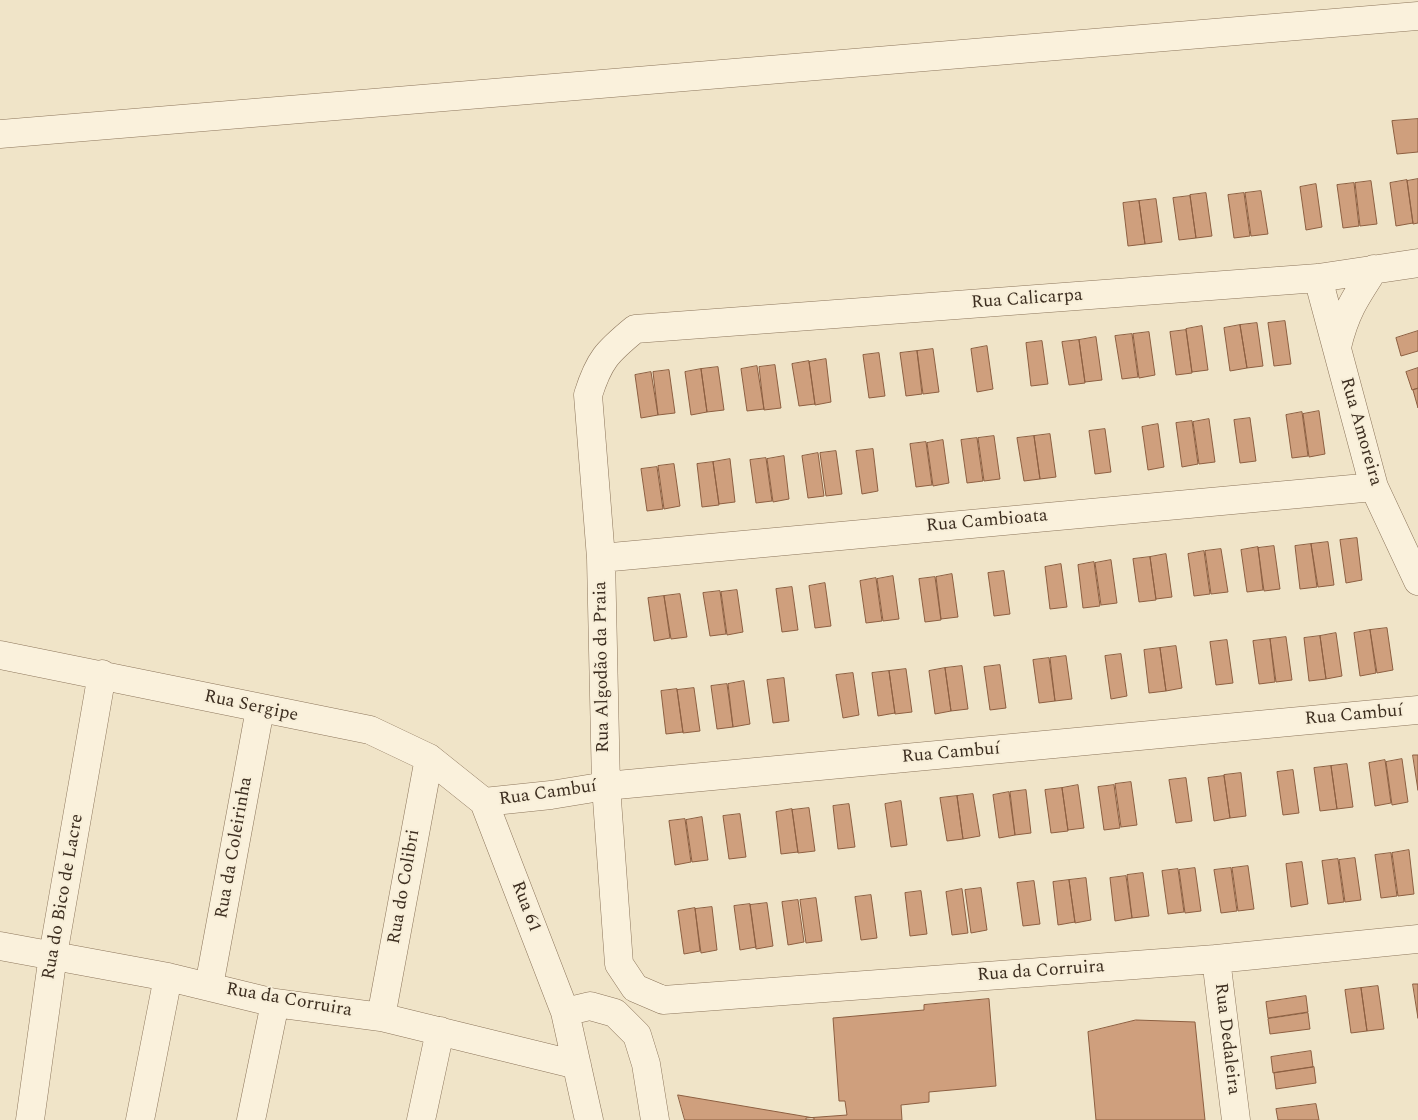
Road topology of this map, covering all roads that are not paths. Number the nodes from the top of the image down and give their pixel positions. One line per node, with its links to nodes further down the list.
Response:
1 (1418, 16): 2 (street)
2 (0, 134)
3 (1418, 263): 4 (street, Rua Calicarpa)
4 (1374, 269): 5 (street, Rua Calicarpa); 7 (street)
5 (1318, 278): 6 (street, Rua Calicarpa); 7 (street, Rua Amoreira)
6 (635, 329): 9 (street, Rua Algodão da Praia)
7 (1337, 349): 8 (street, Rua Amoreira)
8 (1374, 487): 9 (street, Rua Cambioata); 10 (street, Rua Amoreira)
9 (600, 558): 16 (street, Rua Algodão da Praia)
10 (1418, 581)
11 (0, 655): 12 (street, Rua Sergipe)
12 (102, 674): 13 (street, Rua Sergipe); 20 (street, Rua do Bico de Lacre)
13 (260, 709): 15 (street, Rua Sergipe); 23 (street, Rua da Coleirinha)
14 (1418, 710): 16 (street, Rua Cambuí)
15 (429, 758): 17 (street, Rua Sergipe); 27 (street, Rua do Colibri)
16 (606, 786): 17 (street, Rua Cambuí); 24 (street, Rua Algodão da Praia)
17 (484, 802): 26 (street, Rua 61)
18 (1418, 939): 21 (street, Rua da Corruira)
19 (0, 946): 20 (street, Rua da Corruira)
20 (53, 955): 22 (street, Rua da Corruira); 30 (street, Rua do Bico de Lacre)
21 (1216, 959): 24 (street, Rua da Corruira); 36 (street, Rua Dedaleira)
22 (168, 977): 23 (street, Rua da Corruira); 31 (street)
23 (209, 986): 25 (street, Rua da Corruira)
24 (663, 1000)
25 (275, 1003): 27 (street, Rua da Corruira); 32 (street)
26 (565, 1012): 29 (street, Rua 61); 35 (street)
27 (381, 1017): 28 (street, Rua da Corruira)
28 (440, 1031): 29 (street, Rua da Corruira); 33 (street)
29 (577, 1066): 34 (street, Rua 61)
30 (30, 1120)
31 (140, 1120)
32 (251, 1120)
33 (421, 1120)
34 (589, 1120)
35 (655, 1120)
36 (1236, 1120)

